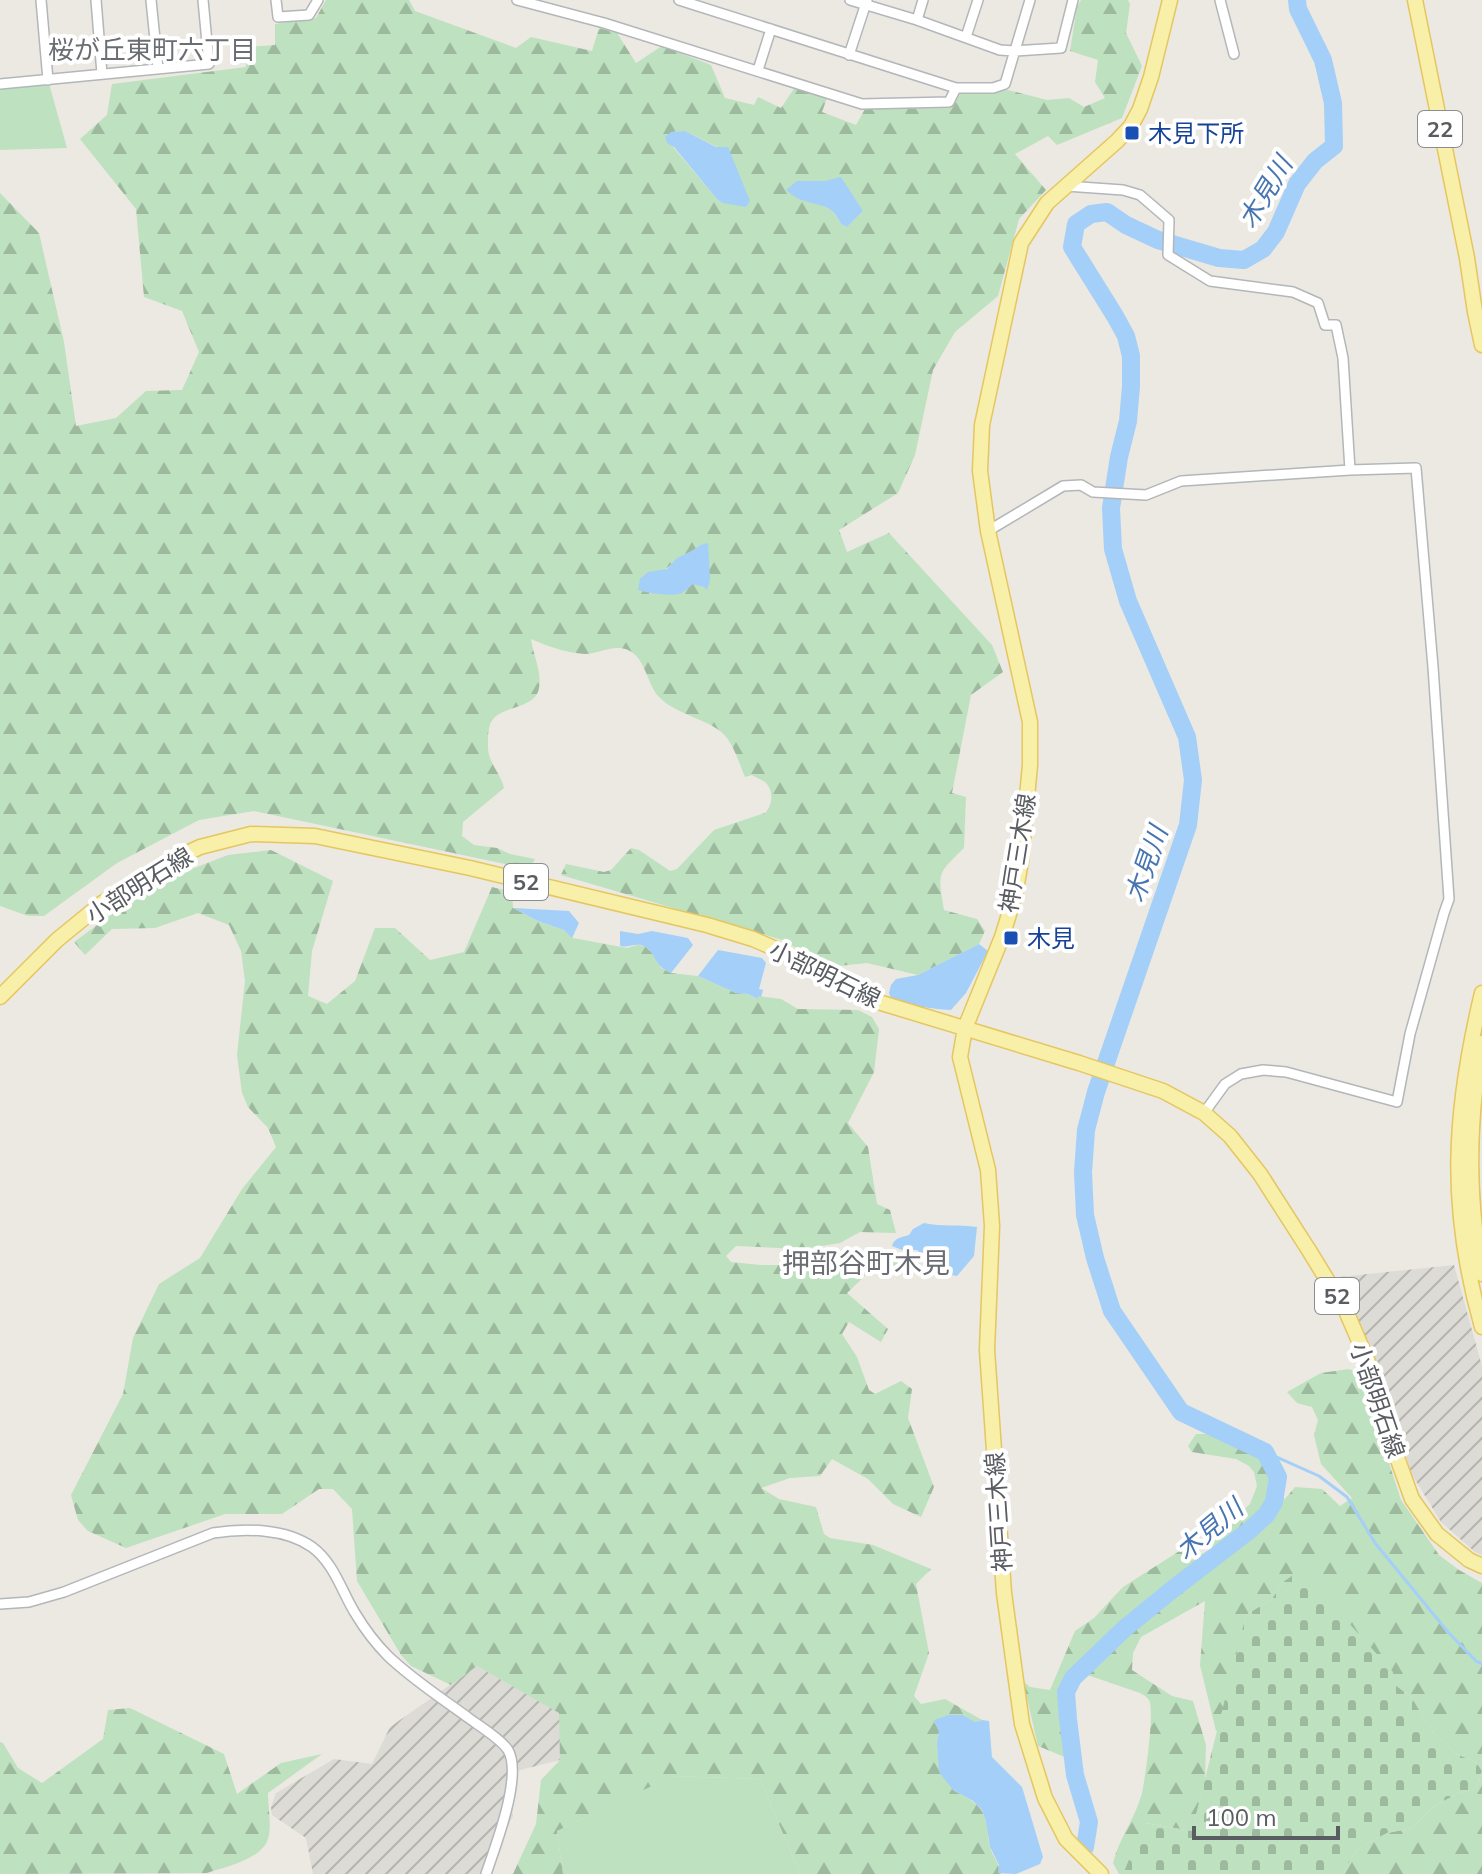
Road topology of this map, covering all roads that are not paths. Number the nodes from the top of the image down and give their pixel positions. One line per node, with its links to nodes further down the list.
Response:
1 (41, 0): 27 (street)
2 (96, 0): 26 (street)
3 (151, 0): 24 (street)
4 (203, 0): 24 (street)
5 (276, 0): 6 (street)
6 (318, 0)
7 (517, 0): 25 (street)
8 (679, 0): 19 (street)
9 (850, 0): 17 (street)
10 (923, 0): 18 (street)
11 (978, 0): 20 (street)
12 (1030, 0): 21 (street)
13 (1073, 0): 21 (street)
14 (1170, 0): 30 (main road, 神戸三木線)
15 (1220, 0): 22 (street)
16 (1415, 0): 31 (main road, 22)
17 (866, 3): 18 (street); 23 (street)
18 (917, 20): 20 (street)
19 (771, 29): 23 (street); 25 (street)
20 (966, 37): 21 (street)
21 (1014, 51): 29 (street)
22 (1234, 54)
23 (849, 55): 29 (street)
24 (158, 69): 26 (street)
25 (758, 70): 29 (street)
26 (102, 74): 27 (street)
27 (48, 80): 28 (street)
28 (0, 84)
29 (956, 88)
30 (1066, 186): 34 (street); 35 (main road, 神戸三木線)
31 (1467, 258): 32 (main road, 22); 33 (main road, 22)
32 (1482, 307)
33 (1482, 345)
34 (1350, 470): 35 (street); 40 (street)
35 (988, 531): 38 (main road, 神戸三木線)
36 (1482, 993): 42 (main road)
37 (0, 997): 38 (main road, 小部明石線 / 52)
38 (965, 1028): 40 (main road, 小部明石線 / 52); 46 (main road, 神戸三木線)
39 (1482, 1043): 41 (main road)
40 (1204, 1113): 43 (main road, 小部明石線 / 52)
41 (1482, 1274)
42 (1482, 1327)
43 (1482, 1566)
44 (0, 1604): 45 (street)
45 (486, 1874)
46 (1101, 1874)

